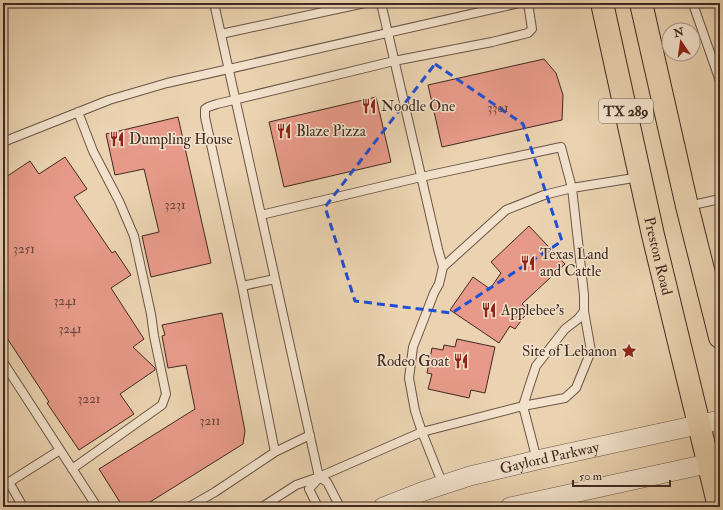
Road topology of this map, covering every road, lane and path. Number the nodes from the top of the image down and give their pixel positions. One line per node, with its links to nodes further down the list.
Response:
1 (214, 3): 10 (lane)
2 (364, 3): 10 (lane)
3 (381, 3): 9 (lane)
4 (519, 3): 9 (lane)
5 (528, 3): 11 (lane)
6 (602, 3): 18 (main road, Preston Road / TX 289)
7 (642, 3): 21 (main road, TX 289)
8 (695, 3): 13 (lane)
9 (388, 32): 11 (lane); 12 (lane)
10 (221, 34): 12 (lane)
11 (394, 61): 14 (lane); 17 (lane)
12 (229, 69): 14 (lane); 15 (lane)
13 (720, 79)
14 (236, 99): 22 (lane); 25 (lane)
15 (78, 112): 16 (lane); 39 (lane)
16 (3, 142)
17 (421, 177): 19 (lane); 22 (lane); 23 (lane)
18 (640, 177): 19 (lane); 32 (main road, Preston Road / TX 289)
19 (572, 188): 23 (lane); 26 (lane)
20 (720, 199): 21 (lane)
21 (687, 206): 27 (main road, TX 289)
22 (261, 215): 24 (lane)
23 (443, 266): 33 (lane)
24 (275, 279): 25 (lane); 34 (lane)
25 (242, 286): 36 (lane)
26 (584, 310): 30 (lane); 30 (lane)
27 (717, 311): 28 (main road, TX 289)
28 (720, 337)
29 (3, 362): 35 (lane)
30 (523, 406): 33 (lane); 37 (lane)
31 (720, 420): 32 (street, Gaylord Parkway)
32 (699, 425): 37 (street, Gaylord Parkway); 38 (main road, Preston Road / TX 289)
33 (422, 432): 40 (lane); 42 (lane)
34 (310, 435): 36 (lane); 40 (lane)
35 (60, 450): 39 (lane); 41 (lane)
36 (275, 452): 45 (lane)
37 (537, 460): 42 (street, Gaylord Parkway)
38 (714, 462): 50 (street); 51 (main road, Preston Road / TX 289)
39 (72, 469): 44 (lane)
40 (319, 477): 46 (lane); 47 (lane); 48 (lane)
41 (6, 484): 43 (lane)
42 (443, 485): 49 (street, Gaylord Parkway)
43 (23, 507)
44 (97, 507)
45 (189, 507)
46 (262, 507)
47 (318, 507)
48 (340, 507)
49 (383, 507)
50 (510, 507)
51 (719, 507)

